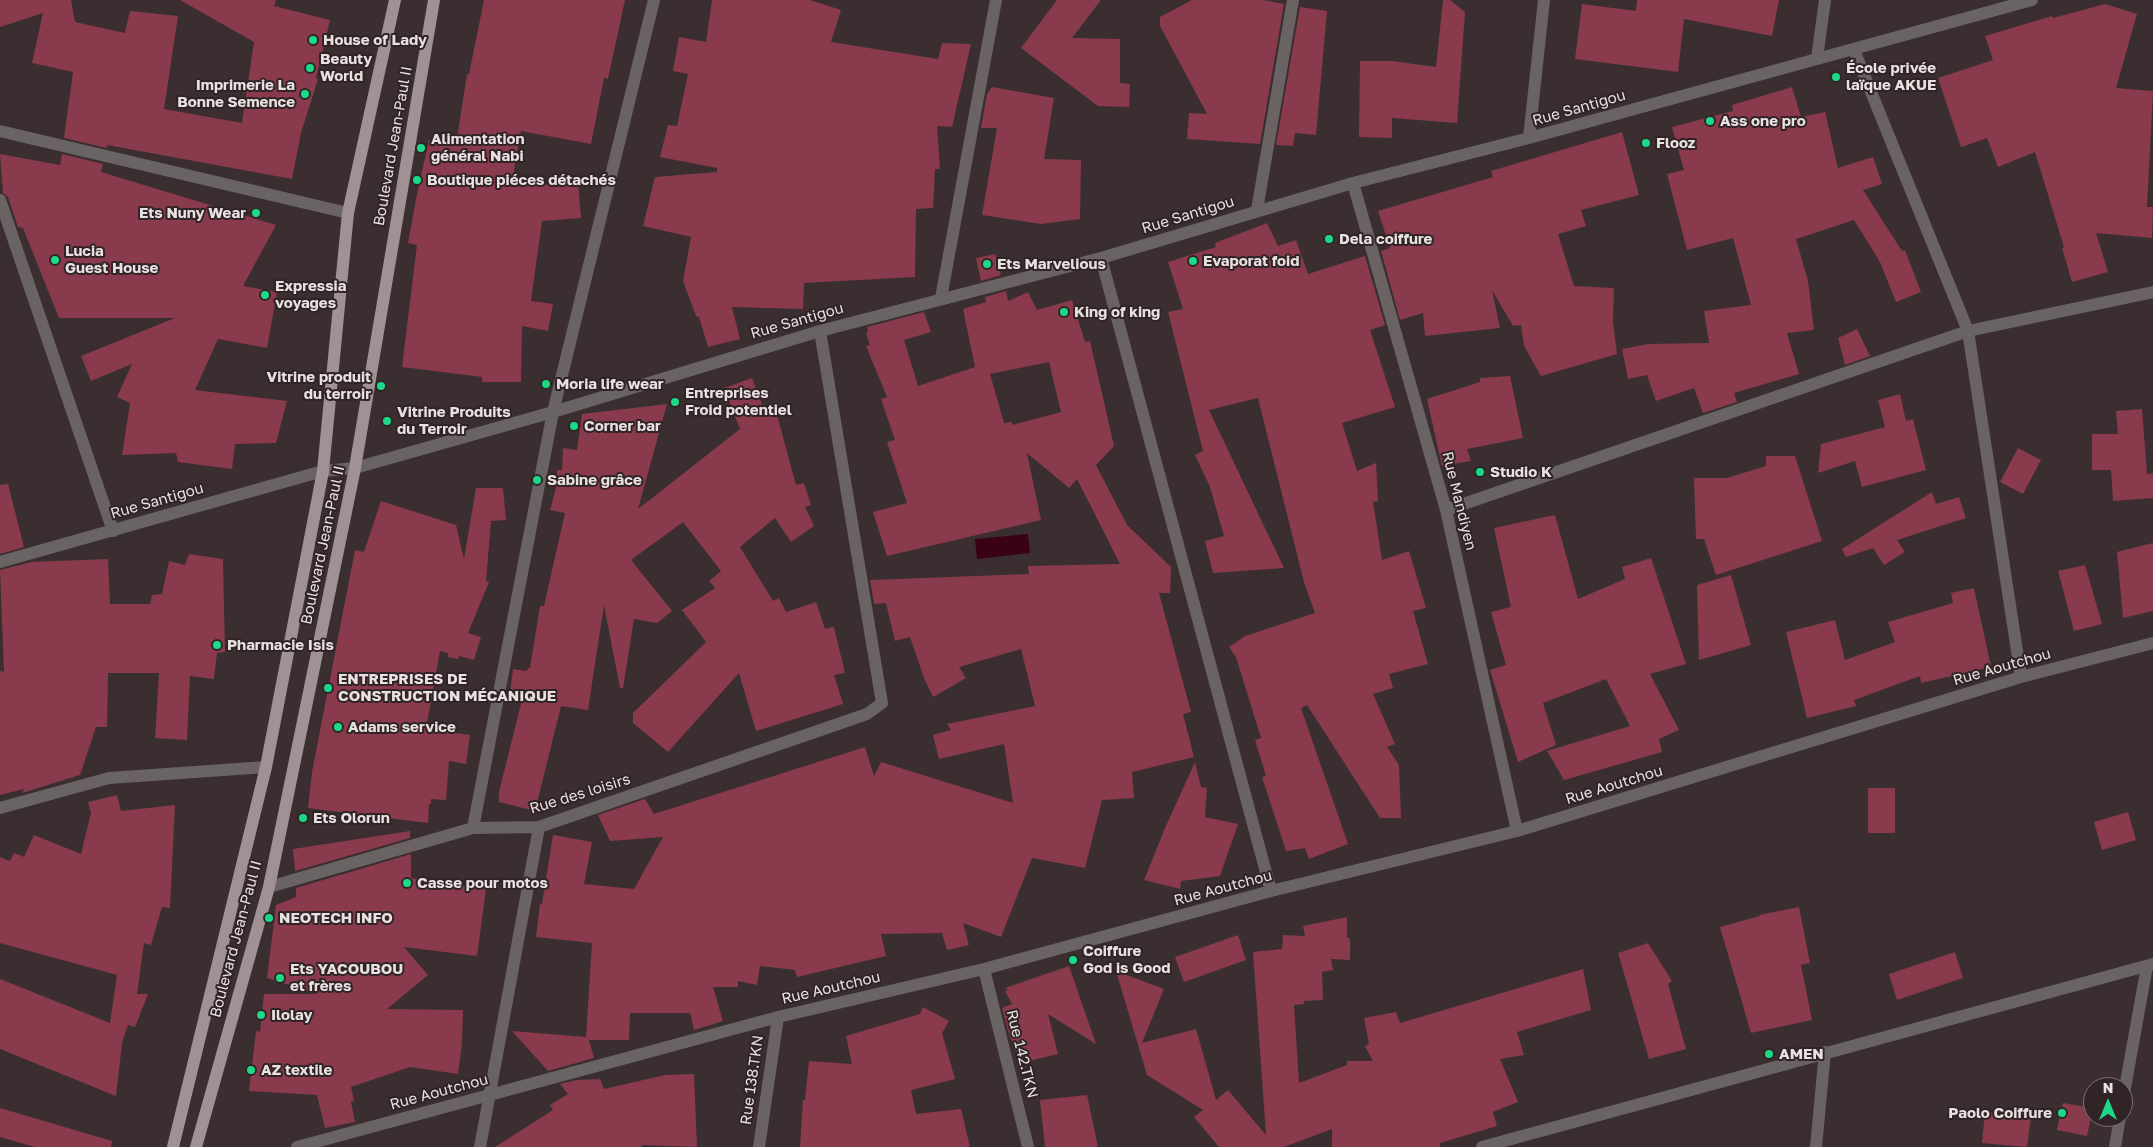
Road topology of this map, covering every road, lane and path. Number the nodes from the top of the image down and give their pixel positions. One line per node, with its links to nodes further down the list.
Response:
1 (396, 0): 16 (main road, Boulevard Jean-Paul II)
2 (434, 0): 23 (main road, Boulevard Jean-Paul II)
3 (654, 0): 22 (street)
4 (996, 0): 19 (street)
5 (1293, 0): 15 (street)
6 (1544, 0): 12 (street)
7 (1824, 0): 10 (street)
8 (2032, 0): 9 (street, Rue Santigou)
9 (1854, 50): 10 (street, Rue Santigou); 21 (street)
10 (1817, 58): 12 (street, Rue Santigou)
11 (0, 131): 16 (street)
12 (1529, 138): 13 (street, Rue Santigou)
13 (1353, 183): 15 (street, Rue Santigou); 25 (street, Rue Mandiyen)
14 (0, 200): 26 (street)
15 (1257, 210): 17 (street, Rue Santigou)
16 (348, 213): 24 (main road, Boulevard Jean-Paul II)
17 (1101, 258): 19 (street, Rue Santigou); 36 (street)
18 (2153, 292): 21 (street)
19 (941, 298): 20 (street, Rue Santigou)
20 (820, 331): 22 (street, Rue Santigou); 32 (street, Rue des loisirs)
21 (1968, 332): 25 (street); 29 (street)
22 (553, 412): 23 (street, Rue Santigou); 33 (street)
23 (355, 468): 24 (street, Rue Santigou); 35 (main road, Boulevard Jean-Paul II)
24 (323, 471): 26 (street, Rue Santigou); 30 (main road, Boulevard Jean-Paul II)
25 (1446, 510): 34 (street, Rue Mandiyen)
26 (112, 531): 27 (street, Rue Santigou)
27 (0, 562)
28 (2153, 644): 29 (street, Rue Aoutchou)
29 (2020, 677): 34 (street, Rue Aoutchou)
30 (266, 768): 31 (street); 44 (main road, Boulevard Jean-Paul II)
31 (0, 808)
32 (539, 827): 33 (street, Rue des loisirs); 42 (street)
33 (473, 828): 35 (street, Rue des loisirs)
34 (1517, 831): 36 (street, Rue Aoutchou)
35 (269, 887): 45 (main road, Boulevard Jean-Paul II)
36 (1272, 891): 38 (street, Rue Aoutchou)
37 (2150, 965): 40 (street); 41 (street)
38 (984, 969): 39 (street, Rue Aoutchou); 49 (street, Rue 142.TKN)
39 (778, 1017): 42 (street, Rue Aoutchou); 48 (street, Rue 138.TKN)
40 (1825, 1052): 50 (street); 51 (street)
41 (2127, 1077)
42 (490, 1096): 46 (street, Rue Aoutchou); 47 (street)
43 (2118, 1127): 52 (street)
44 (172, 1147)
45 (196, 1147)
46 (296, 1147)
47 (480, 1147)
48 (759, 1147)
49 (1028, 1147)
50 (1482, 1147)
51 (1816, 1147)
52 (2115, 1147)

